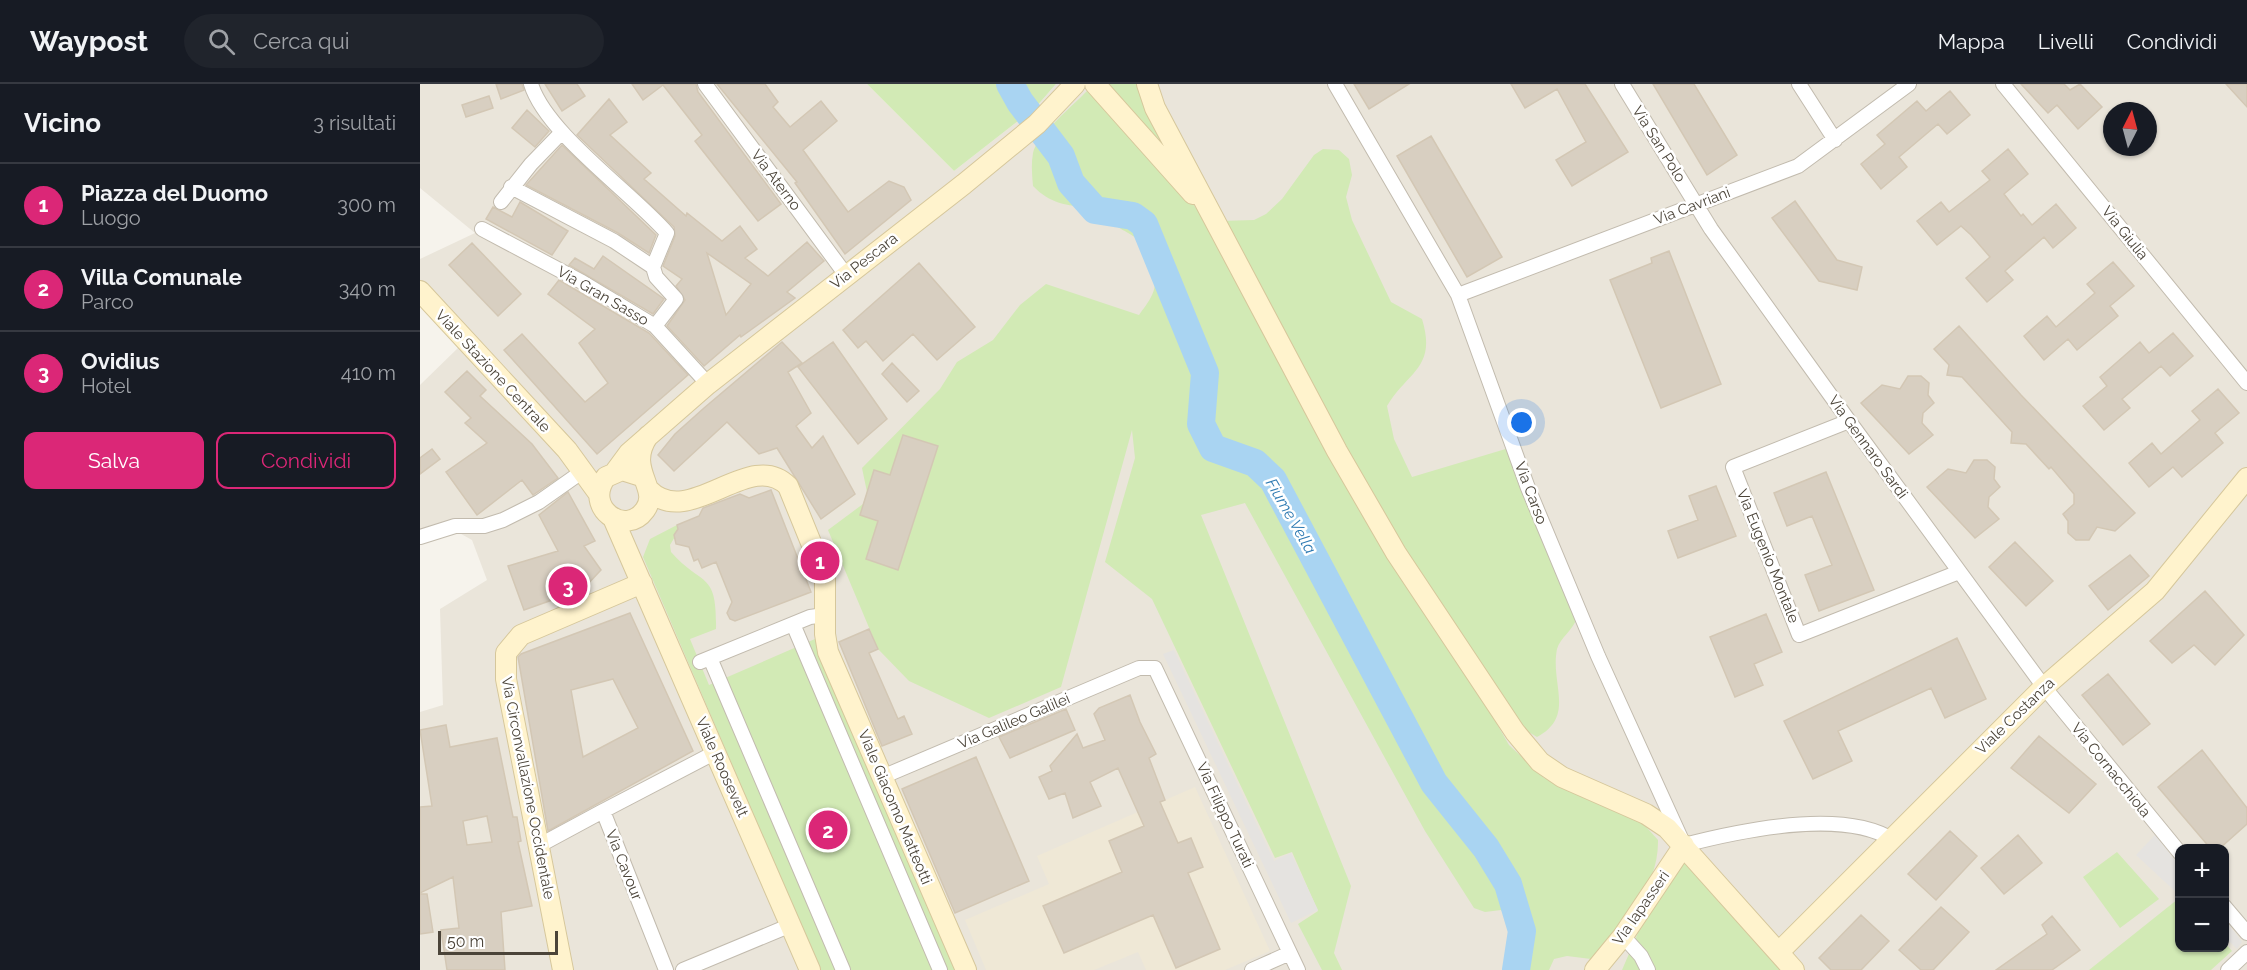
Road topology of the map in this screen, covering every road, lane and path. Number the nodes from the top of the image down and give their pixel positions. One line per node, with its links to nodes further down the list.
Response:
1 (531, 84): 11 (street)
2 (705, 84): 19 (street, Via Aterno)
3 (1075, 84): 19 (street, Via Pescara)
4 (1095, 84): 16 (street)
5 (1147, 84): 16 (street)
6 (1335, 84): 21 (street, Via Carso)
7 (1622, 84): 15 (street, Via San Polo)
8 (1799, 84): 12 (street)
9 (1909, 84): 12 (street, Via Cavriani)
10 (2003, 84): 23 (street, Via Giulia)
11 (562, 132): 13 (street); 18 (street)
12 (1834, 140): 15 (street, Via Cavriani)
13 (512, 188): 14 (street); 18 (street)
14 (501, 202)
15 (1695, 205): 21 (street, Via Cavriani); 25 (street, Via Gennaro Sardi)
16 (1212, 216): 47 (street)
17 (482, 229): 22 (street, Via Gran Sasso)
18 (653, 267): 22 (street)
19 (846, 275): 24 (street, Via Pescara)
20 (420, 291): 27 (street, Viale Stazione Centrale)
21 (1458, 295): 47 (street, Via Carso)
22 (654, 326): 24 (street, Via Gran Sasso)
23 (2247, 383)
24 (708, 384): 26 (street, Via Pescara)
25 (1849, 421): 37 (street, Via Gennaro Sardi); 37 (street, Via Eugenio Montale)
26 (649, 434): 29 (street, Via Pescara); 31 (street)
27 (567, 450): 28 (street, Viale Stazione Centrale); 29 (street, Viale Stazione Centrale)
28 (583, 471): 32 (street, Viale Stazione Centrale); 35 (street)
29 (613, 473): 31 (street); 32 (street)
30 (2247, 478): 42 (street, Viale Costanza)
31 (645, 483): 33 (street); 39 (street)
32 (599, 494): 34 (street)
33 (639, 516): 34 (street); 36 (street, Viale Roosevelt)
34 (613, 518): 36 (street, Viale Roosevelt)
35 (420, 537)
36 (634, 562): 38 (street, Viale Roosevelt)
37 (1959, 572): 42 (street, Via Gennaro Sardi)
38 (642, 583): 43 (street, Viale Roosevelt); 48 (street, Via Circonvallazione Occidentale)
39 (825, 615): 40 (street); 44 (street, Viale Giacomo Matteotti)
40 (793, 624): 61 (street); 62 (street)
41 (1146, 667): 44 (street, Via Galileo Galilei); 56 (street, Via Filippo Turati)
42 (2044, 687): 46 (street, Viale Costanza); 49 (street, Via Cornacchiola)
43 (716, 752): 45 (street, Via Cavour); 51 (street, Viale Roosevelt)
44 (882, 777): 63 (street, Viale Giacomo Matteotti)
45 (603, 811): 48 (street); 59 (street, Via Cavour)
46 (1893, 840): 47 (street); 54 (street, Viale Costanza)
47 (1684, 844): 53 (street, Via Iapasseri); 54 (street)
48 (540, 845): 58 (street, Via Circonvallazione Occidentale)
49 (2175, 847)
50 (2229, 912): 52 (street)
51 (791, 925): 57 (street); 60 (street, Viale Roosevelt)
52 (2247, 933)
53 (1623, 936): 66 (street, Via Iapasseri); 67 (street)
54 (1779, 952): 68 (street)
55 (2247, 952): 69 (street)
56 (1290, 954): 64 (street); 65 (street, Via Filippo Turati)
57 (687, 969)
58 (563, 970)
59 (666, 970)
60 (810, 970)
61 (843, 970)
62 (940, 970)
63 (966, 970)
64 (1252, 970)
65 (1298, 970)
66 (1596, 970)
67 (1648, 970)
68 (1794, 970)
69 (2228, 970)

